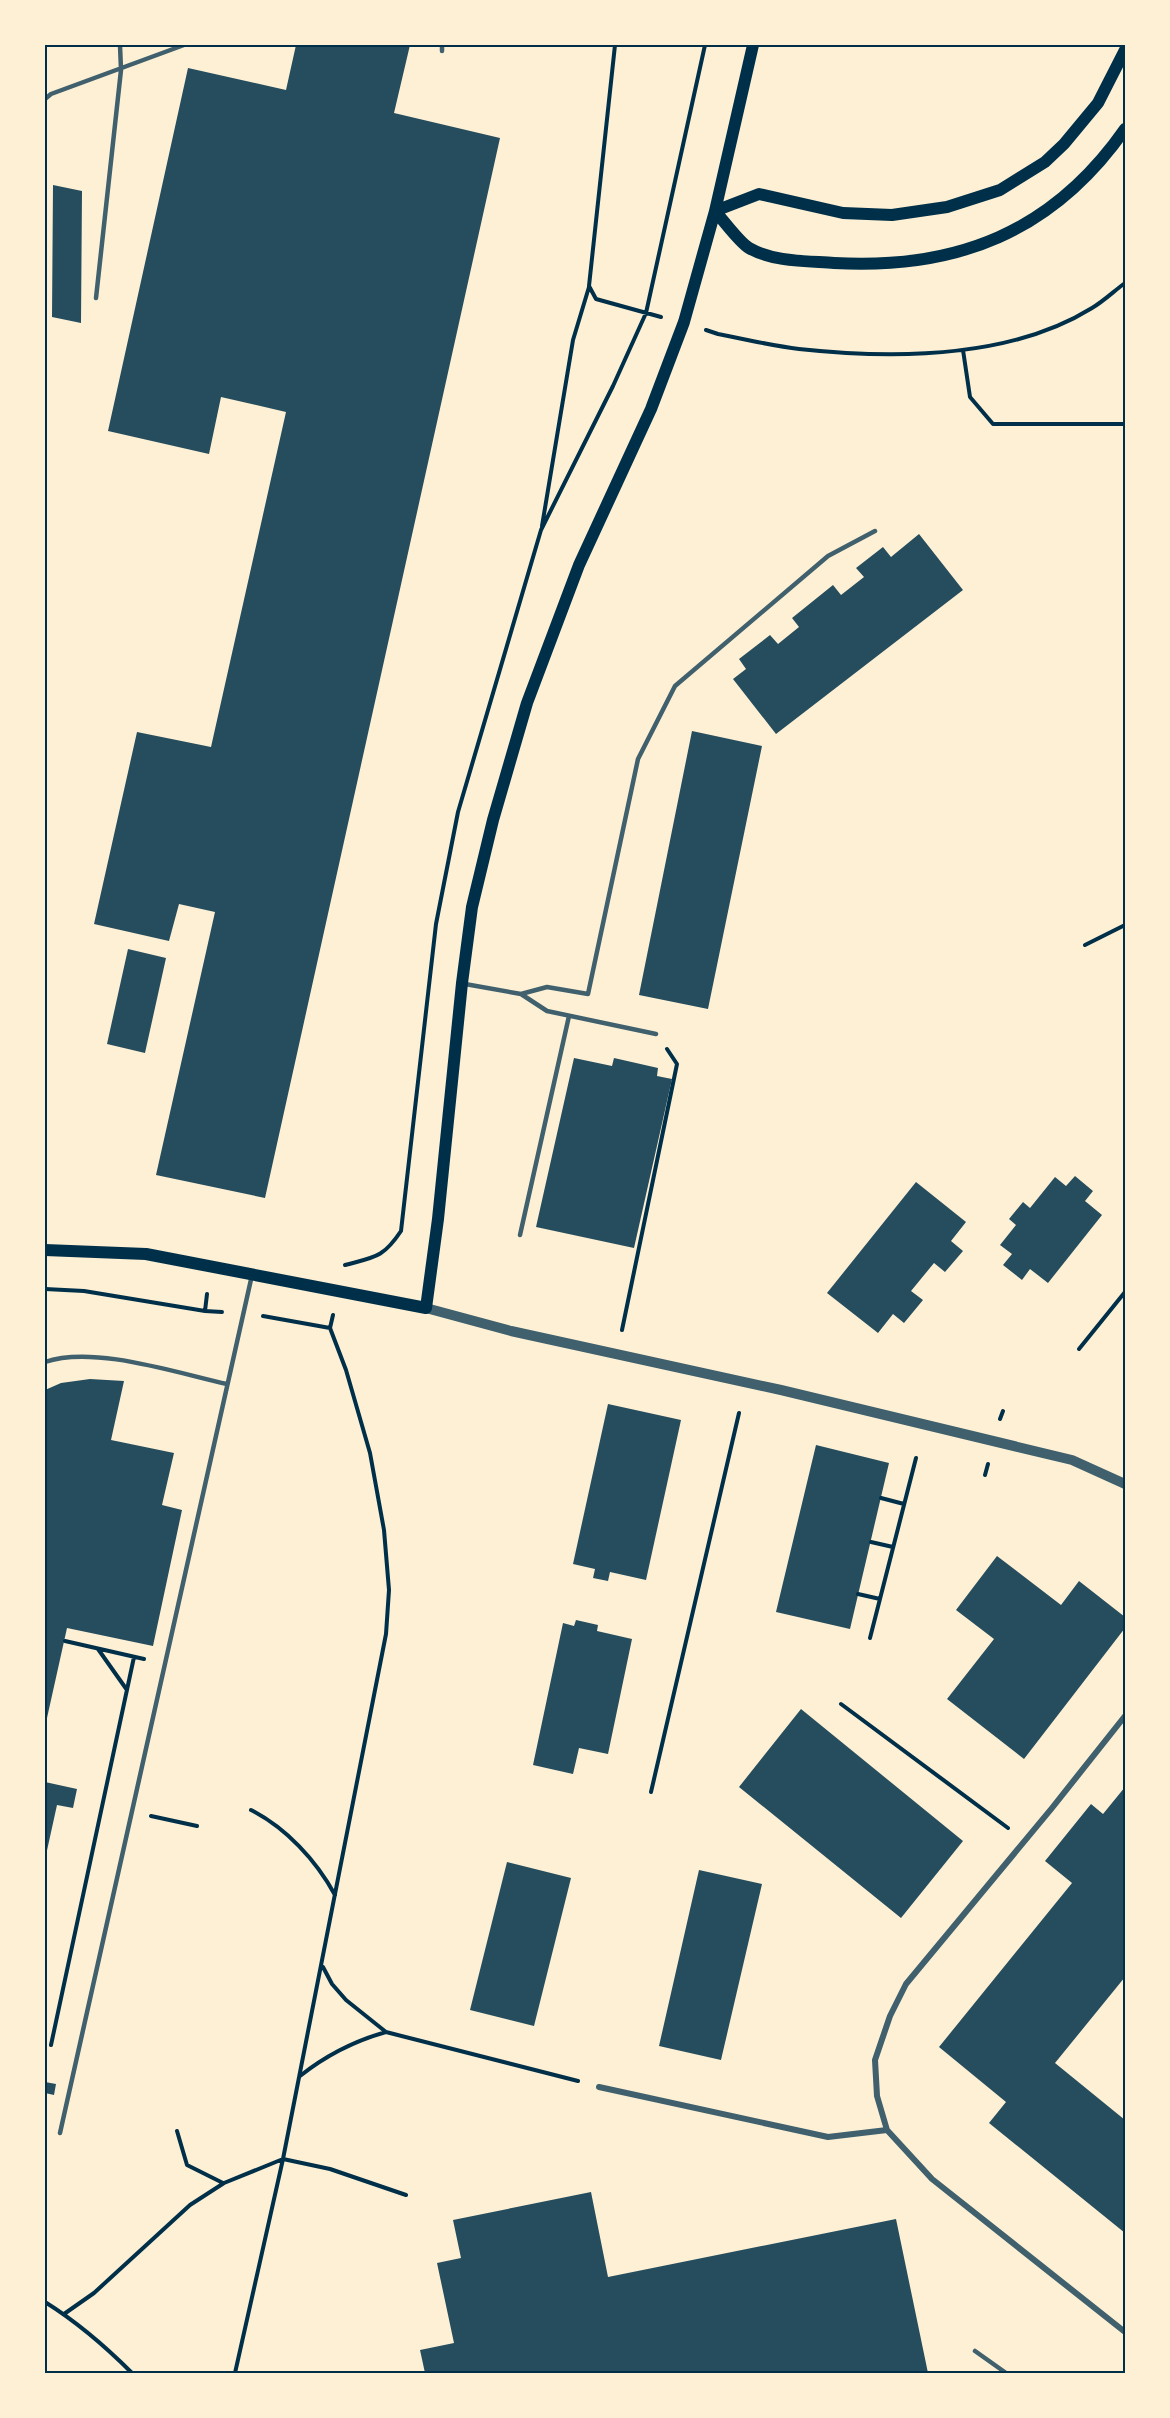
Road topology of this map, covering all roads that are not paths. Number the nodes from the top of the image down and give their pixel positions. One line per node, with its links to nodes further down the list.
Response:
1 (120, 45): 5 (lane)
2 (184, 45): 5 (lane)
3 (753, 45): 8 (main road)
4 (1125, 50): 8 (main road)
5 (121, 70): 6 (lane); 9 (lane)
6 (45, 99)
7 (1125, 129): 8 (main road)
8 (715, 212): 11 (main road)
9 (96, 298)
10 (875, 531): 12 (lane)
11 (462, 983): 12 (lane); 18 (main road)
12 (521, 994): 13 (lane)
13 (569, 1016): 14 (lane); 15 (lane)
14 (656, 1034)
15 (520, 1235)
16 (45, 1250): 17 (main road)
17 (252, 1275): 18 (main road); 20 (lane)
18 (426, 1308): 21 (street)
19 (45, 1362): 20 (lane)
20 (228, 1384): 25 (lane)
21 (1125, 1484)
22 (1125, 1716): 24 (street)
23 (599, 2086): 24 (street)
24 (887, 2130): 26 (street)
25 (60, 2133)
26 (1125, 2332)
27 (975, 2350): 28 (lane)
28 (1006, 2373)

